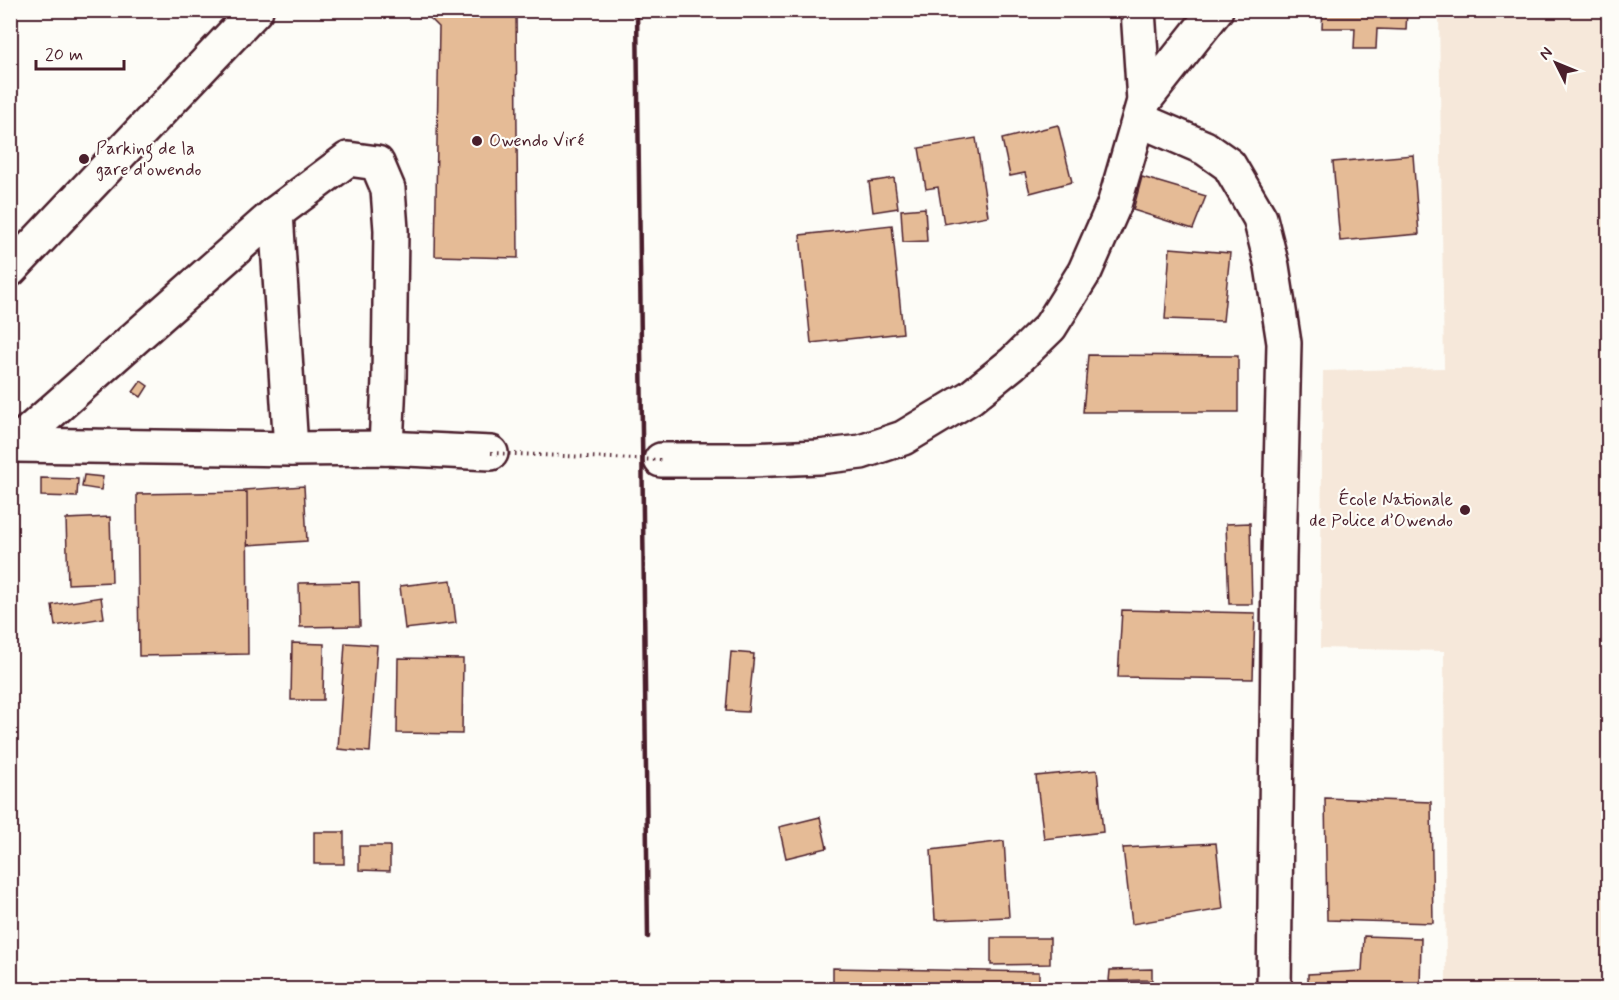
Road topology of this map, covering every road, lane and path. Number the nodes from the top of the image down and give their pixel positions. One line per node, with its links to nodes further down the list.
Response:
1 (256, 10): 6 (street)
2 (1138, 10): 4 (street)
3 (1216, 10): 4 (street)
4 (1142, 110): 11 (street); 12 (street)
5 (276, 213): 7 (street); 8 (street); 9 (street)
6 (10, 270)
7 (12, 446): 9 (street)
8 (386, 448): 9 (street); 10 (street)
9 (291, 449)
10 (491, 453): 11 (path, bridge)
11 (661, 460)
12 (1274, 990)

